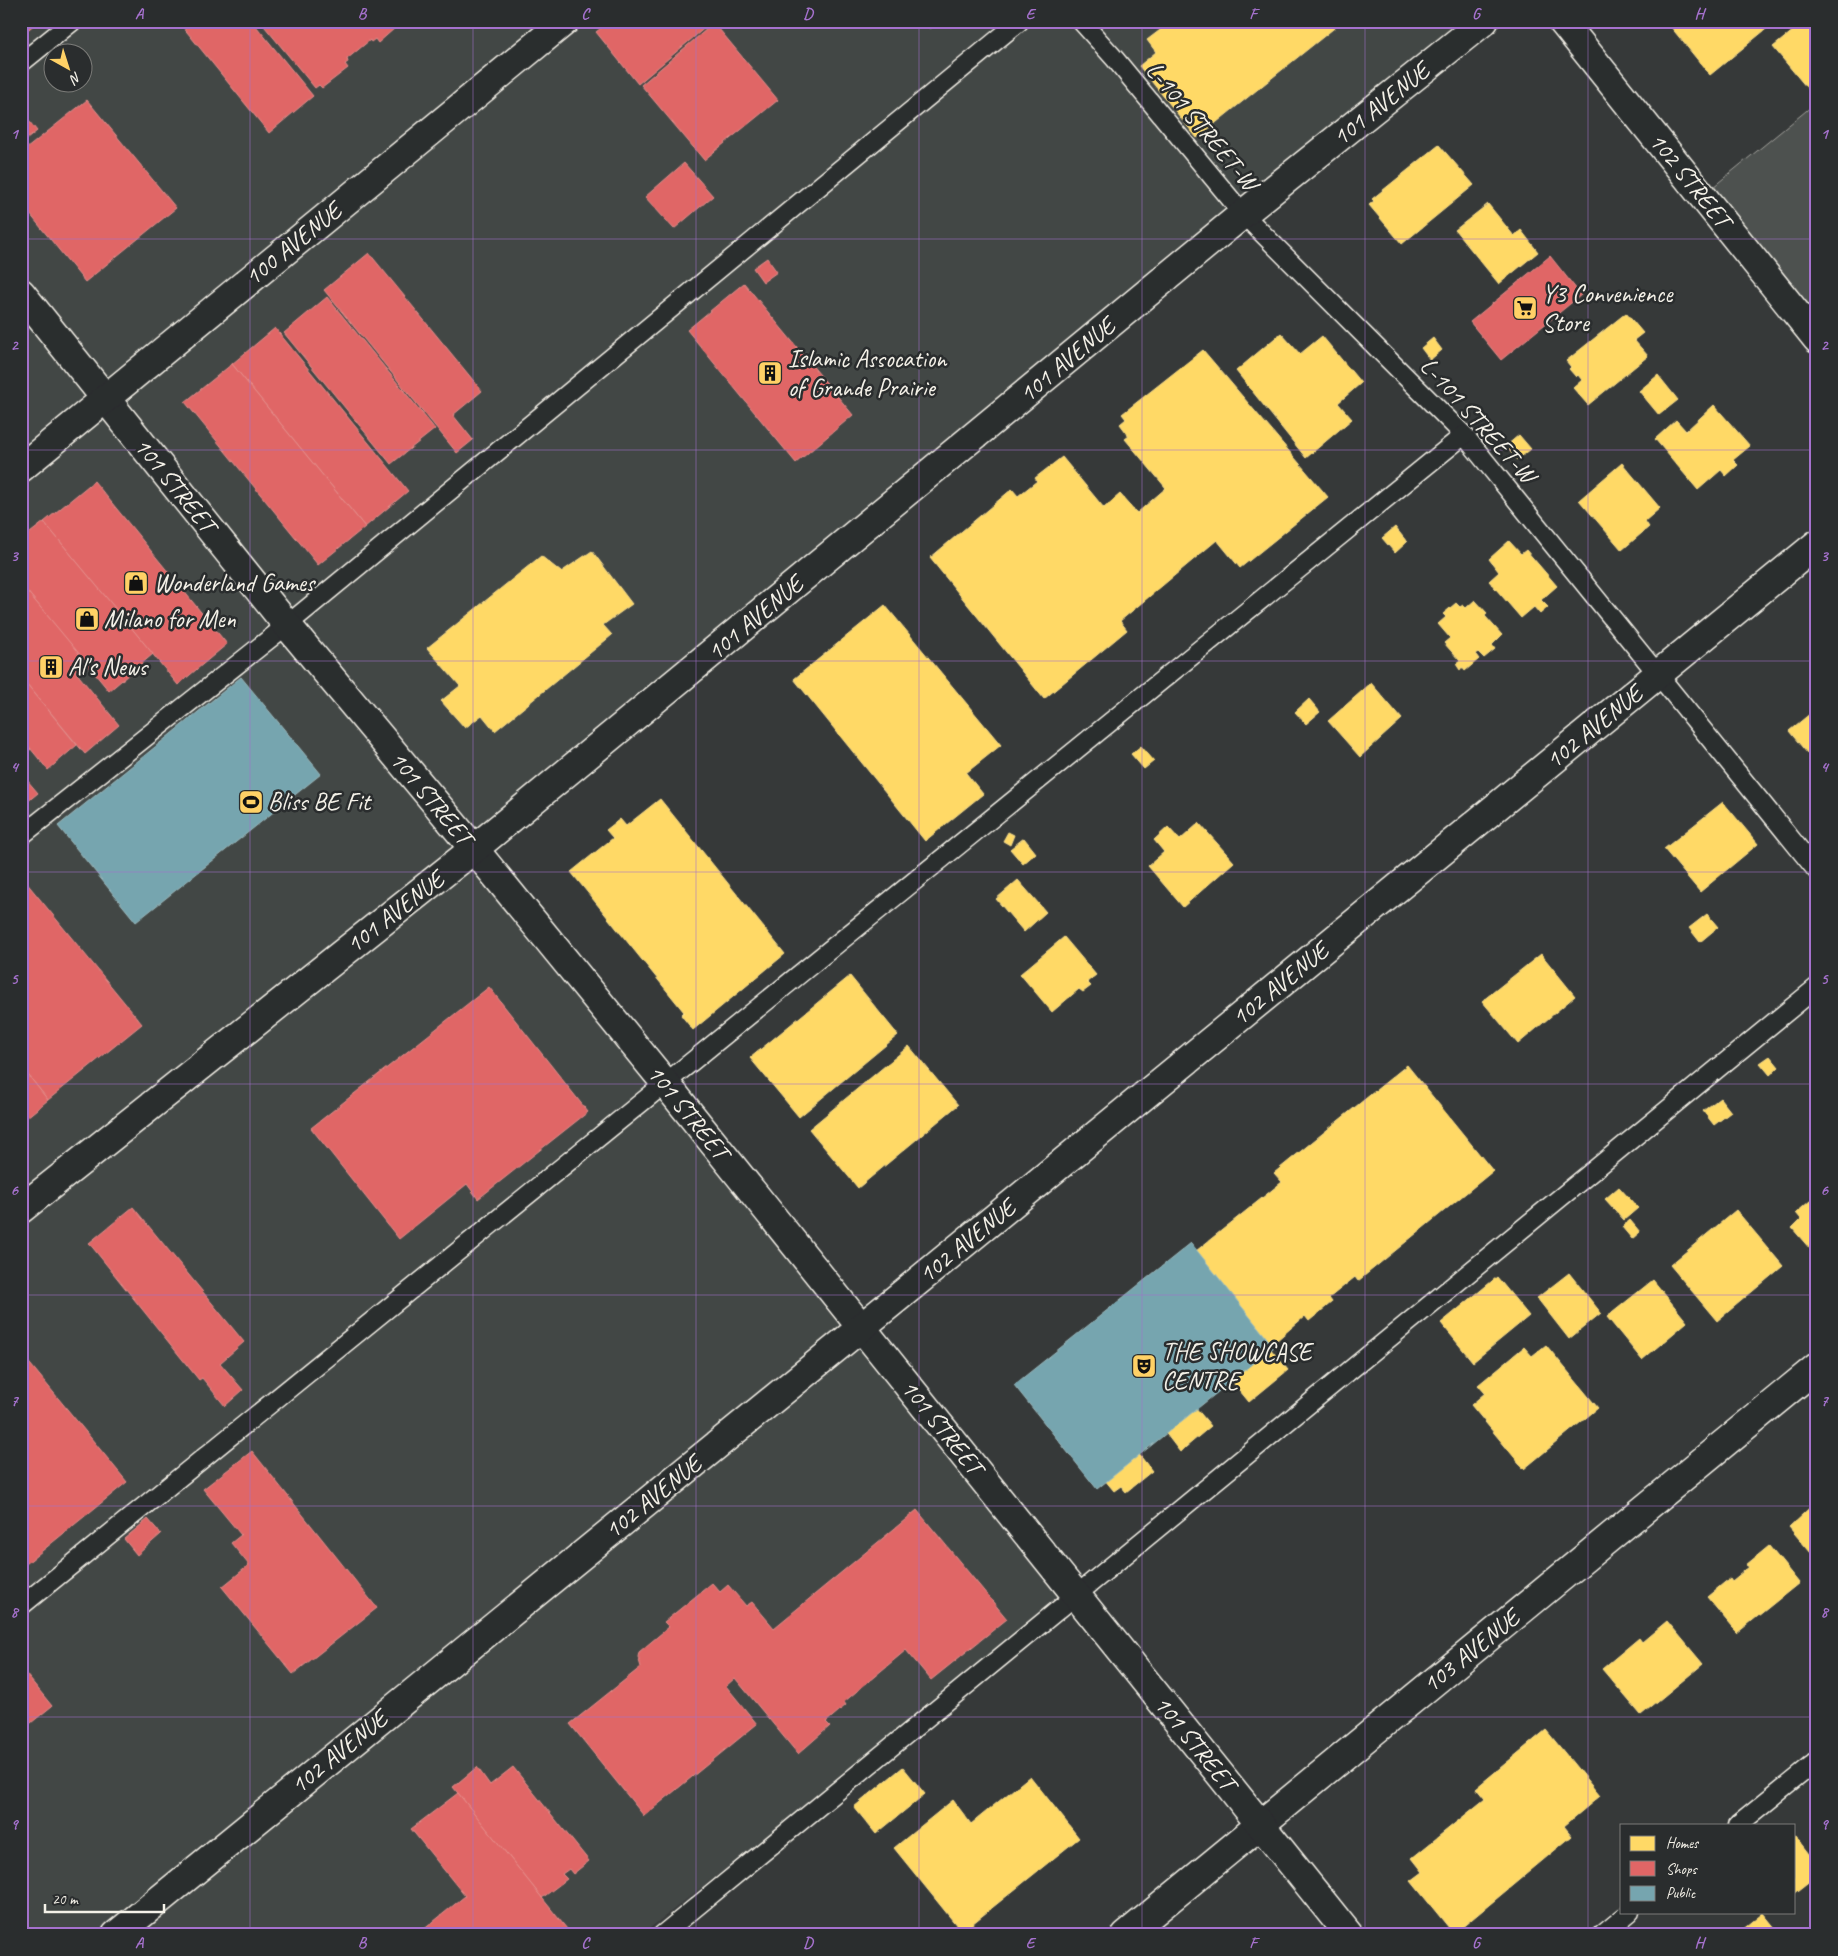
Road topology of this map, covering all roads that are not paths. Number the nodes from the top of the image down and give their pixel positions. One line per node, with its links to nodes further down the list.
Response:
1 (73, 21): 7 (lane)
2 (565, 21): 11 (street, 100 AVENUE)
3 (1020, 21): 15 (lane)
4 (1081, 21): 8 (lane, L-101 STREET-W)
5 (1484, 21): 8 (street, 101 AVENUE)
6 (1562, 21): 10 (street, 102 STREET)
7 (21, 63)
8 (1242, 214): 12 (lane, L-101 STREET-W); 18 (street, 101 AVENUE)
9 (21, 293): 11 (street, 101 STREET)
10 (1817, 339)
11 (106, 399): 13 (street, 100 AVENUE); 15 (street, 101 STREET)
12 (1464, 435): 16 (lane, L-101 STREET-W); 21 (lane)
13 (21, 468)
14 (1817, 544): 16 (street, 102 AVENUE)
15 (287, 625): 17 (lane); 18 (street, 101 STREET)
16 (1658, 674): 19 (lane, L-101 STREET-W); 23 (street, 102 AVENUE)
17 (21, 836)
18 (474, 850): 21 (street, 101 STREET); 22 (street, 101 AVENUE)
19 (1817, 871)
20 (1817, 987): 25 (lane)
21 (666, 1084): 23 (street, 101 STREET); 26 (lane)
22 (21, 1209)
23 (861, 1327): 25 (street, 101 STREET); 31 (street, 102 AVENUE)
24 (1817, 1367): 28 (street, 103 AVENUE)
25 (1076, 1595): 28 (street, 101 STREET); 32 (lane)
26 (21, 1606)
27 (1817, 1761): 29 (lane)
28 (1260, 1824): 33 (street, 103 AVENUE); 34 (street, 101 STREET)
29 (1739, 1824)
30 (1628, 1914): 35 (lane)
31 (116, 1935)
32 (662, 1935)
33 (1126, 1935)
34 (1349, 1935)
35 (1602, 1935)

